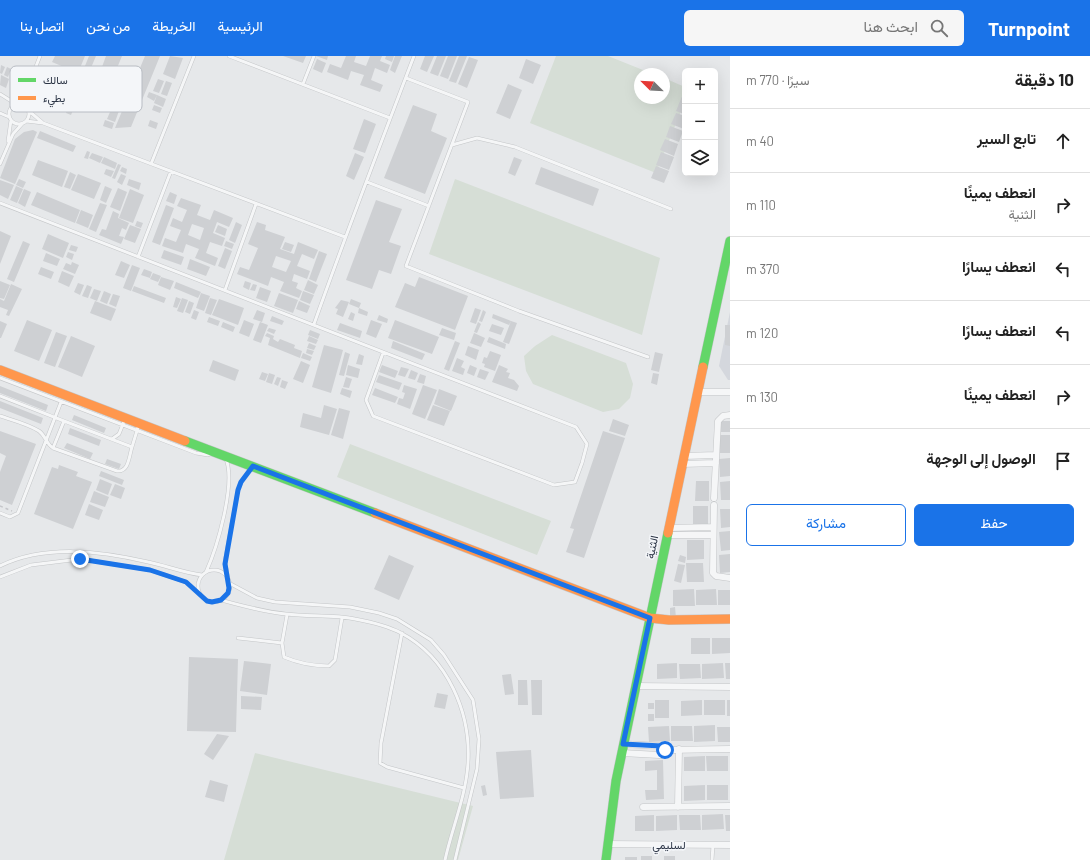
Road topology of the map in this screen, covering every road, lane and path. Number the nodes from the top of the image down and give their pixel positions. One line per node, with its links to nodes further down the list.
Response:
1 (40, 56): 6 (lane)
2 (194, 56): 22 (lane)
3 (229, 56): 8 (lane)
4 (314, 56): 8 (lane)
5 (414, 56): 7 (lane)
6 (36, 66)
7 (406, 78): 16 (lane); 20 (lane)
8 (303, 84): 16 (lane)
9 (0, 94): 10 (lane)
10 (10, 100)
11 (10, 112): 15 (lane)
12 (27, 112): 17 (lane)
13 (30, 112): 18 (lane)
14 (0, 114): 15 (lane)
15 (10, 118): 17 (lane); 19 (lane)
16 (390, 118): 24 (lane)
17 (24, 122): 18 (lane); 19 (lane)
18 (43, 123): 22 (lane)
19 (8, 143): 21 (lane)
20 (452, 145): 27 (lane); 28 (lane)
21 (0, 164)
22 (151, 164): 23 (lane)
23 (171, 171): 26 (lane); 31 (lane)
24 (368, 182): 27 (lane); 29 (lane)
25 (0, 203): 31 (lane)
26 (256, 204): 29 (lane); 32 (lane)
27 (429, 206): 35 (lane)
28 (671, 209)
29 (345, 237): 33 (lane)
30 (730, 241): 38 (street, الثنية)
31 (138, 257): 32 (lane)
32 (225, 290): 33 (lane)
33 (314, 324): 34 (lane)
34 (383, 353): 34 (lane)
35 (648, 357)
36 (0, 370): 46 (street)
37 (0, 378): 41 (lane)
38 (698, 392): 39 (street); 54 (street, الثنية)
39 (730, 392)
40 (0, 396): 44 (lane)
41 (61, 402): 44 (lane); 46 (lane)
42 (730, 415): 52 (street)
43 (0, 416): 49 (lane)
44 (55, 417): 45 (lane); 49 (lane)
45 (64, 421): 48 (lane); 51 (lane)
46 (124, 422): 47 (street); 48 (lane)
47 (138, 427): 50 (lane); 53 (street)
48 (112, 439): 50 (lane)
49 (46, 441): 51 (lane); 59 (lane)
50 (132, 447): 51 (lane)
51 (53, 448)
52 (716, 455): 54 (street); 55 (street)
53 (224, 456): 56 (street); 64 (lane)
54 (683, 460): 55 (street); 61 (street, الثنية)
55 (716, 462): 60 (street)
56 (253, 466): 68 (lane); 74 (street)
57 (0, 506): 59 (path)
58 (0, 513): 59 (lane)
59 (18, 513)
60 (713, 527): 61 (street); 62 (street)
61 (668, 531): 62 (street); 74 (street, الثنية)
62 (713, 535): 67 (street)
63 (0, 566): 65 (lane)
64 (206, 572): 65 (lane); 68 (lane)
65 (202, 575): 70 (lane)
66 (0, 577): 70 (lane)
67 (730, 578)
68 (228, 579): 69 (lane)
69 (229, 583): 71 (lane); 93 (lane)
70 (200, 594): 71 (lane)
71 (221, 600): 72 (lane)
72 (286, 615): 73 (lane); 78 (lane)
73 (342, 618): 76 (lane); 78 (lane)
74 (650, 618): 75 (street); 79 (street, الثنية)
75 (730, 619)
76 (402, 633): 85 (lane); 85 (lane)
77 (238, 638): 78 (lane)
78 (282, 643)
79 (635, 686): 80 (street); 81 (street, الثنية)
80 (730, 687)
81 (622, 748): 84 (street); 84 (street); 89 (street, الثنية)
82 (679, 749): 83 (street); 84 (street); 88 (street)
83 (730, 749)
84 (665, 750)
85 (464, 788): 92 (lane)
86 (730, 806): 88 (street)
87 (643, 807): 88 (street)
88 (678, 807)
89 (607, 844): 90 (street, لسليمي); 94 (street, الثنية)
90 (713, 845): 91 (street, لسليمي); 95 (lane)
91 (730, 845)
92 (445, 860)
93 (455, 860)
94 (606, 860)
95 (712, 860)

